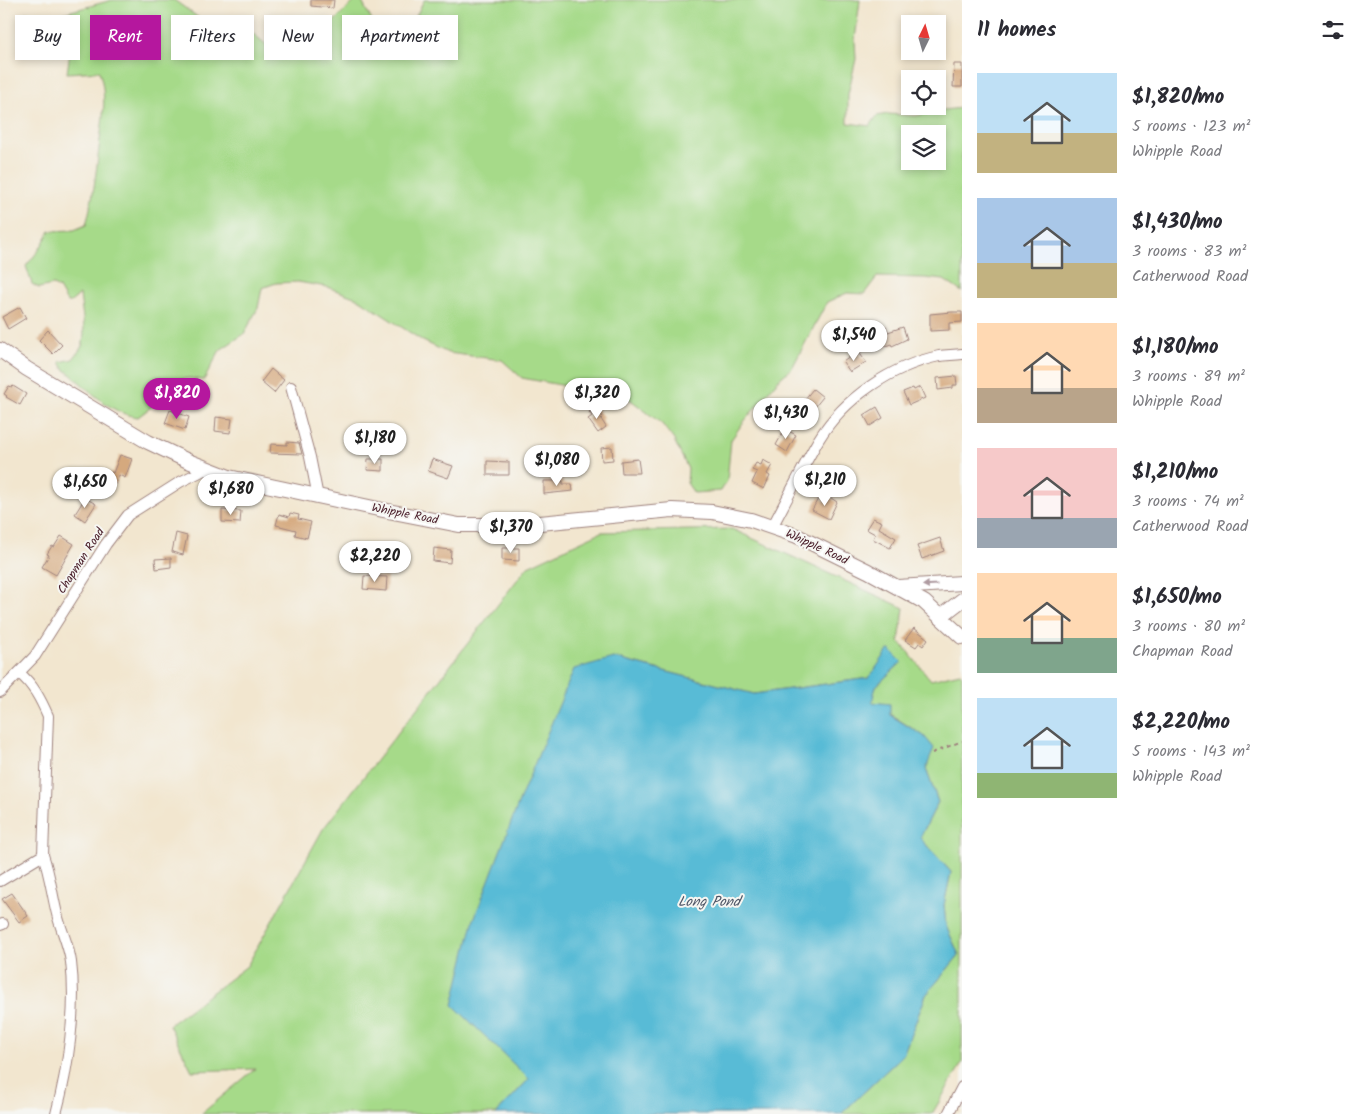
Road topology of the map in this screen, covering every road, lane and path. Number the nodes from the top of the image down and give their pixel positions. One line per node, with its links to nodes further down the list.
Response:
1 (0, 350): 4 (main road, Whipple Road)
2 (962, 354): 6 (street)
3 (291, 387): 5 (street)
4 (206, 469): 5 (main road, Whipple Road); 12 (street, Chapman Road)
5 (318, 497): 6 (main road, Whipple Road)
6 (772, 528): 8 (main road, Whipple Road)
7 (962, 583): 8 (main road, one-way to 8)
8 (898, 587): 10 (main road, Whipple Road)
9 (962, 600): 10 (main road)
10 (940, 617): 11 (main road, Whipple Road)
11 (962, 637)
12 (19, 673): 13 (street, Chapman Road); 16 (street)
13 (0, 692)
14 (962, 741): 15 (path)
15 (932, 753)
16 (43, 855): 17 (street); 19 (street)
17 (0, 881)
18 (962, 1087): 20 (street)
19 (56, 1114)
20 (948, 1114)

